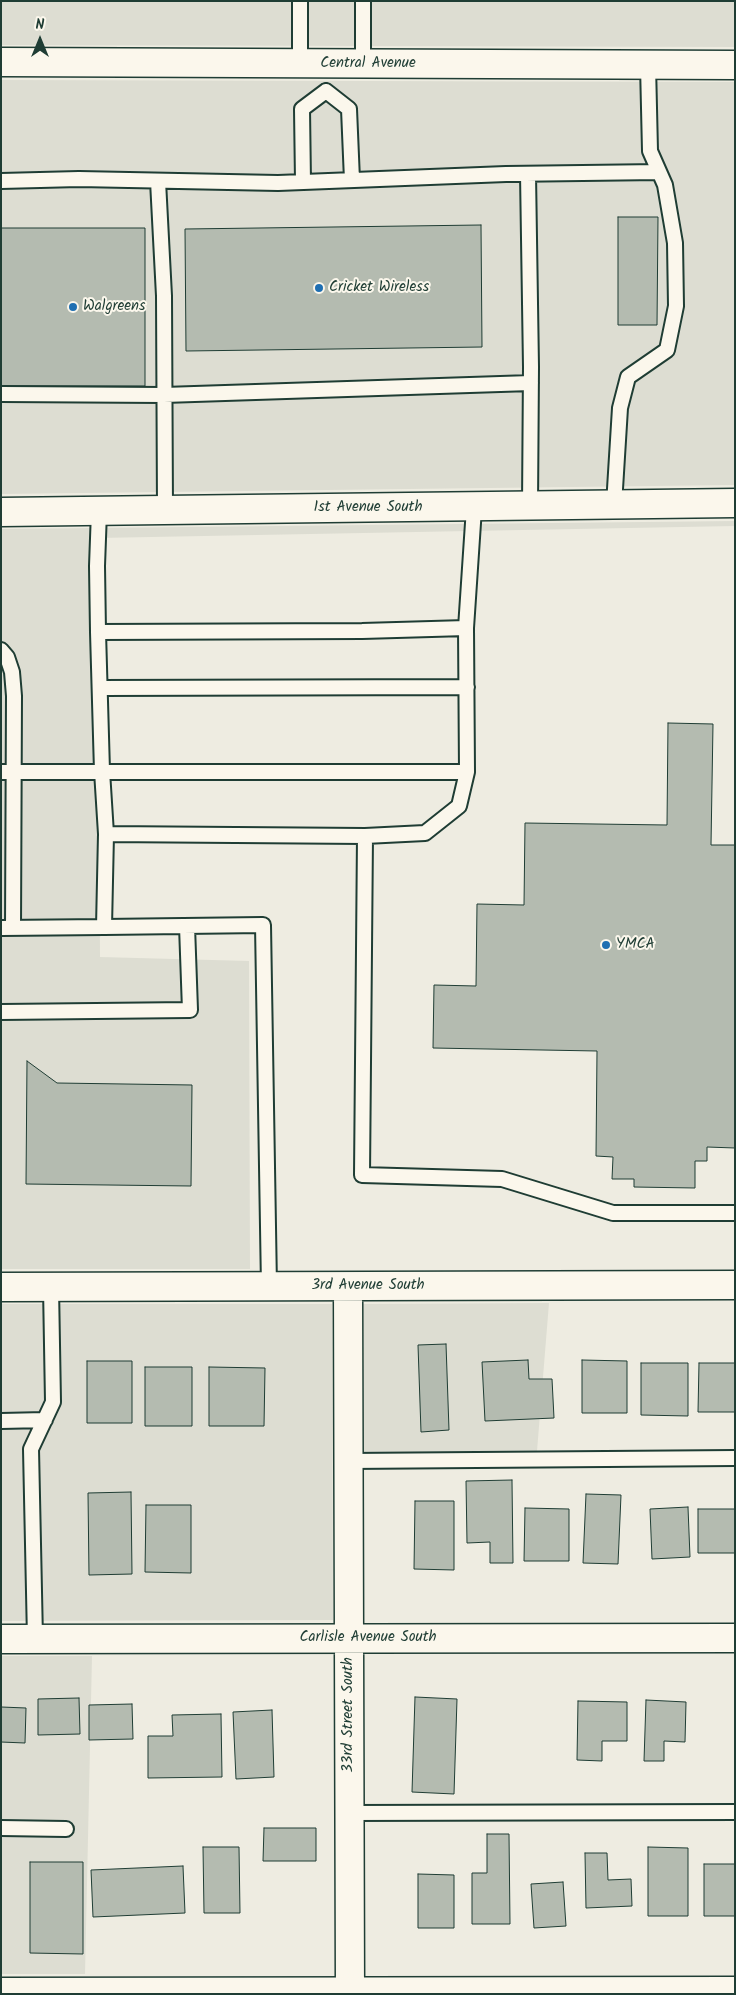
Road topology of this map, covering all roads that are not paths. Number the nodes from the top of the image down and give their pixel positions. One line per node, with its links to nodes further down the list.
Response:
1 (300, 1): 4 (lane)
2 (363, 1): 6 (lane)
3 (1, 62): 4 (street, Central Avenue)
4 (300, 63): 5 (street, Central Avenue)
5 (326, 64): 6 (street, Central Avenue); 9 (lane)
6 (362, 64): 7 (street, Central Avenue)
7 (648, 65): 8 (street, Central Avenue); 10 (lane)
8 (735, 65)
9 (326, 91): 12 (lane); 15 (lane)
10 (659, 172): 11 (lane); 20 (lane)
11 (528, 174): 12 (lane); 16 (lane)
12 (352, 180): 15 (lane)
13 (1, 181): 14 (lane)
14 (158, 181): 15 (lane); 18 (lane)
15 (303, 182)
16 (531, 383): 18 (lane); 21 (lane)
17 (1, 394): 18 (lane)
18 (164, 395): 23 (lane)
19 (735, 503): 20 (street, 1st Avenue South)
20 (614, 504): 21 (street, 1st Avenue South)
21 (530, 506): 22 (street, 1st Avenue South)
22 (474, 508): 23 (street, 1st Avenue South); 26 (lane)
23 (165, 510): 24 (street, 1st Avenue South)
24 (99, 511): 25 (street, 1st Avenue South); 27 (lane)
25 (1, 512)
26 (466, 628): 27 (lane); 29 (lane)
27 (98, 632): 30 (lane)
28 (1, 650): 33 (lane)
29 (467, 687): 30 (lane); 34 (lane)
30 (101, 688): 32 (lane)
31 (1, 757): 33 (lane)
32 (102, 771): 33 (lane); 34 (lane); 35 (lane)
33 (7, 772): 38 (lane)
34 (467, 772): 36 (lane)
35 (106, 834): 36 (lane); 39 (lane)
36 (365, 836): 41 (lane)
37 (187, 926): 39 (lane); 40 (lane); 45 (lane)
38 (7, 928): 39 (lane)
39 (104, 928)
40 (1, 1012)
41 (735, 1213)
42 (735, 1285): 46 (street, 3rd Avenue South)
43 (1, 1287): 44 (street, 3rd Avenue South)
44 (51, 1287): 45 (street, 3rd Avenue South); 47 (lane)
45 (269, 1287): 46 (street, 3rd Avenue South)
46 (348, 1287): 50 (street, 33rd Street South)
47 (45, 1420): 48 (lane); 54 (lane)
48 (1, 1421)
49 (735, 1458): 50 (lane)
50 (348, 1461): 51 (street, 33rd Street South)
51 (348, 1638): 52 (street, Carlisle Avenue South); 54 (street, Carlisle Avenue South); 56 (street, 33rd Street South)
52 (735, 1638)
53 (1, 1639): 54 (street, Carlisle Avenue South)
54 (35, 1639)
55 (735, 1812): 56 (lane)
56 (350, 1814): 61 (street, 33rd Street South)
57 (1, 1828): 58 (lane)
58 (66, 1829)
59 (735, 1991): 61 (street)
60 (1, 1992): 61 (street)
61 (350, 1992)

